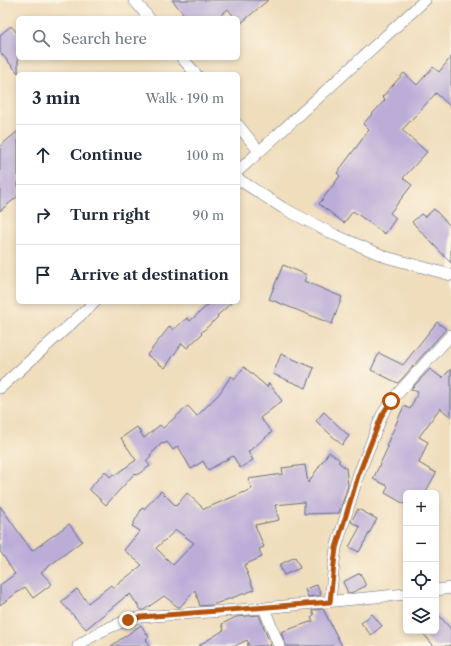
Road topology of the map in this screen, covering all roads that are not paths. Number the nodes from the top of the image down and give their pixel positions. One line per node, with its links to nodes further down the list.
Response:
1 (134, 0): 3 (street)
2 (425, 0): 7 (street)
3 (147, 16)
4 (184, 60): 5 (street)
5 (194, 72)
6 (240, 127): 7 (street)
7 (260, 151): 8 (street)
8 (240, 169)
9 (240, 181): 10 (street)
10 (451, 274)
11 (93, 304): 13 (street)
12 (451, 335): 17 (street)
13 (0, 388)
14 (451, 588): 15 (street)
15 (439, 590)
16 (403, 594): 17 (street)
17 (330, 602): 18 (street)
18 (264, 608): 19 (street); 20 (street)
19 (78, 646)
20 (278, 646)

